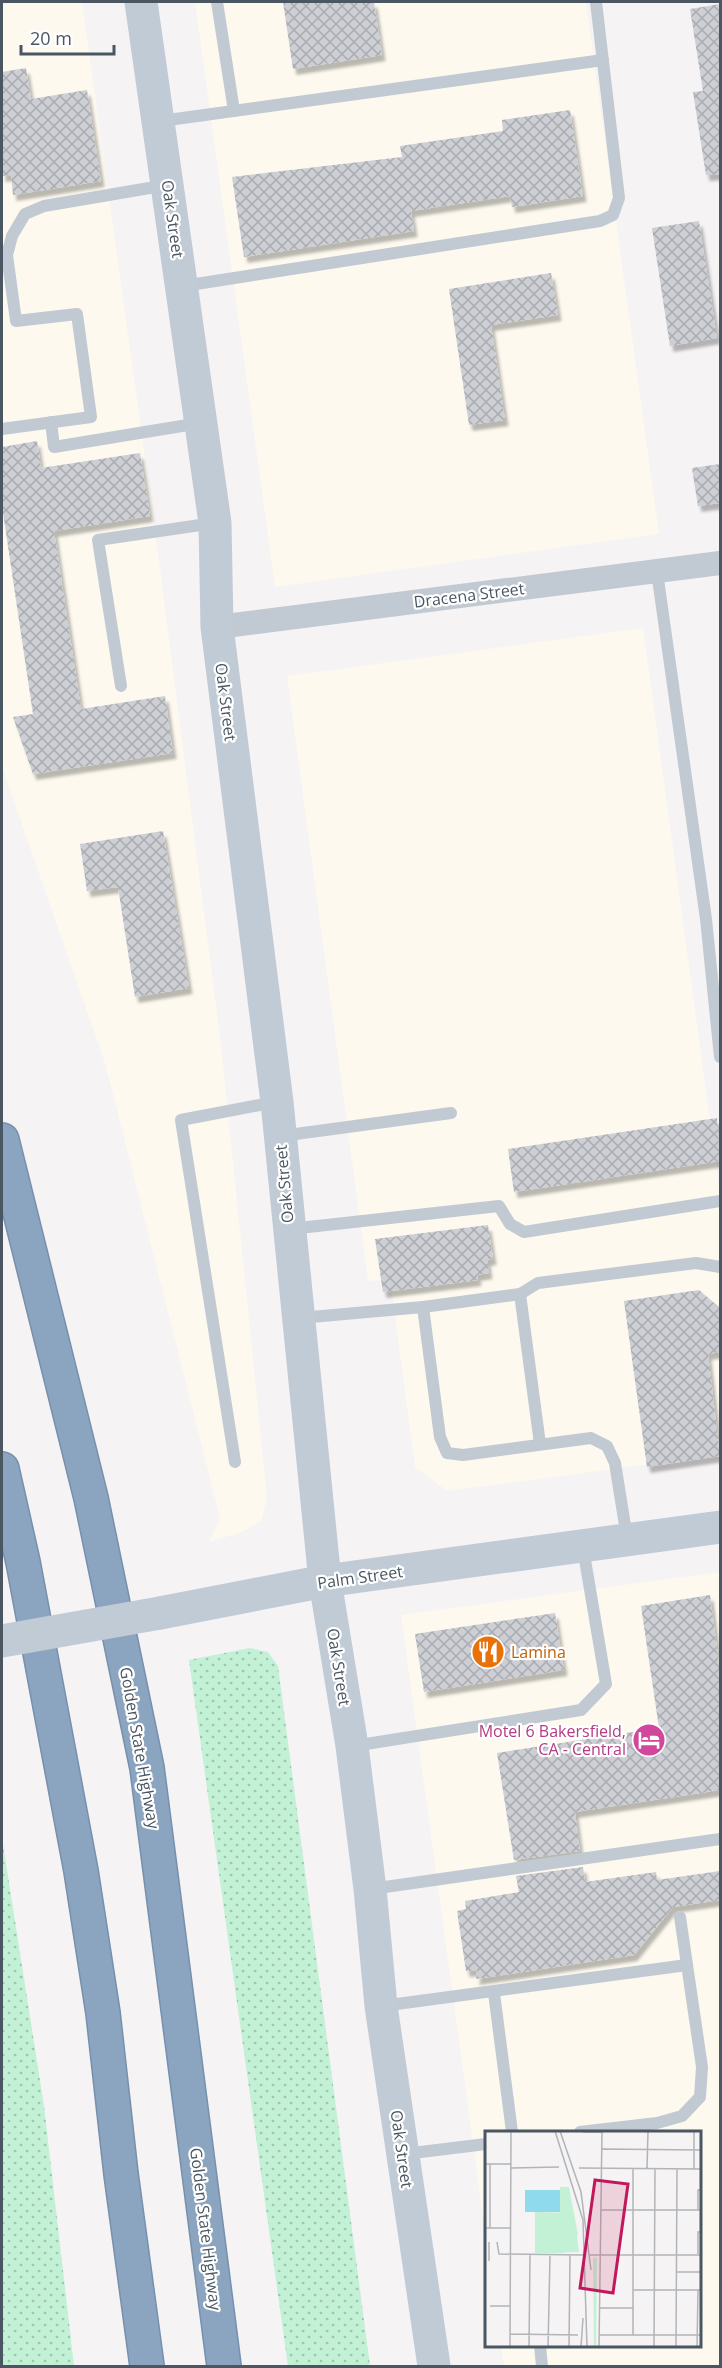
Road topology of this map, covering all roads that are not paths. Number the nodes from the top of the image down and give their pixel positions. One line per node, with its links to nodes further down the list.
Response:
1 (141, 2): 6 (main road, Oak Street)
2 (217, 2): 5 (lane)
3 (596, 2): 4 (lane)
4 (603, 60): 5 (lane); 8 (lane)
5 (234, 111): 6 (lane)
6 (159, 121): 7 (main road, Oak Street)
7 (168, 185): 8 (main road, Oak Street); 9 (lane)
8 (182, 286): 10 (main road, Oak Street)
9 (51, 422): 10 (lane); 11 (lane)
10 (201, 423): 12 (main road, Oak Street)
11 (2, 429)
12 (215, 523): 15 (main road, Oak Street); 16 (lane)
13 (720, 563): 14 (street, Dracena Street)
14 (657, 572): 15 (street, Dracena Street); 17 (lane)
15 (217, 627): 18 (main road, Oak Street)
16 (121, 686)
17 (720, 1058)
18 (276, 1102): 20 (main road, Oak Street); 29 (lane)
19 (451, 1113): 20 (lane)
20 (280, 1137): 23 (main road, Oak Street)
21 (2, 1140): 51 (highway, Golden State Highway)
22 (720, 1201): 23 (lane)
23 (288, 1229): 27 (main road, Oak Street)
24 (720, 1267): 25 (lane)
25 (520, 1294): 26 (lane); 28 (lane)
26 (423, 1307): 27 (lane); 28 (lane)
27 (299, 1318): 34 (main road, Oak Street)
28 (540, 1444): 32 (lane)
29 (235, 1462)
30 (2, 1469): 47 (highway)
31 (720, 1527): 32 (main road, Palm Street)
32 (628, 1539): 33 (main road, Palm Street)
33 (583, 1546): 34 (main road, Palm Street); 36 (lane)
34 (325, 1581): 35 (main road, Palm Street, bridge); 36 (main road, Oak Street)
35 (2, 1641)
36 (352, 1746): 38 (main road, Oak Street)
37 (720, 1839): 38 (lane)
38 (370, 1889): 42 (main road, Oak Street)
39 (680, 1917): 40 (lane)
40 (687, 1965): 41 (lane); 44 (lane)
41 (494, 1992): 42 (lane); 43 (lane)
42 (381, 2006): 46 (main road, Oak Street)
43 (512, 2131)
44 (595, 2131)
45 (485, 2144): 46 (lane)
46 (403, 2155): 52 (main road, Oak Street)
47 (121, 2174): 49 (highway); 50 (highway)
48 (540, 2347): 53 (lane)
49 (127, 2367)
50 (147, 2367)
51 (224, 2367)
52 (434, 2367)
53 (542, 2367)

